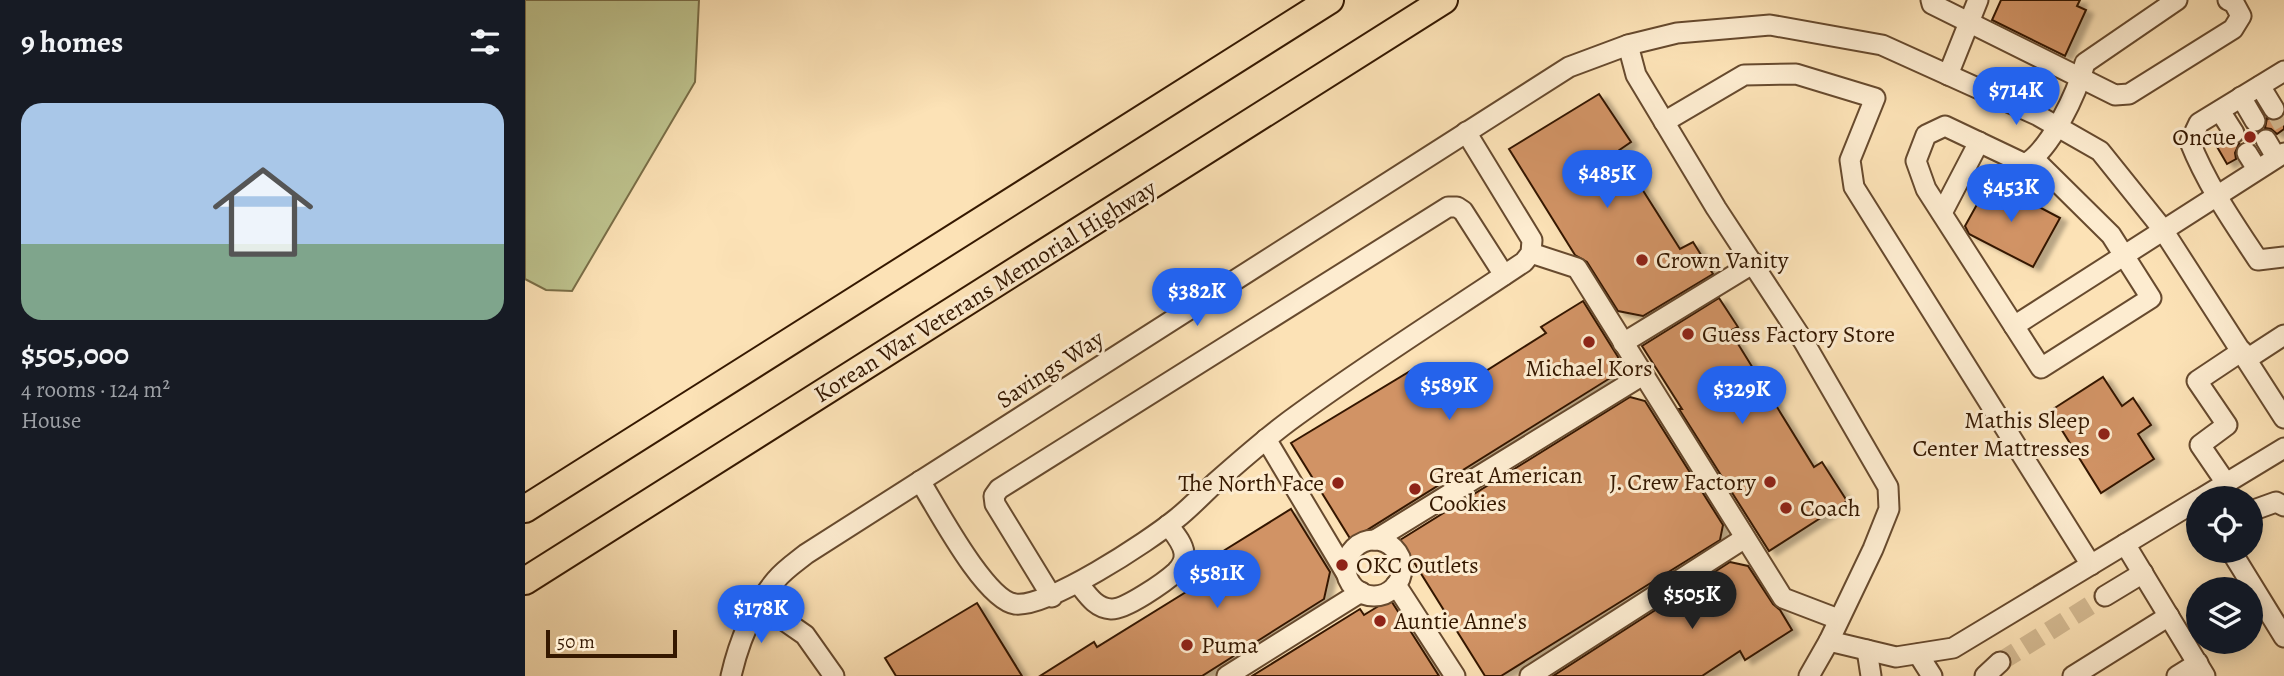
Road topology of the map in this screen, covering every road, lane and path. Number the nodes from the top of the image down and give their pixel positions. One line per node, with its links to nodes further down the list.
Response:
1 (1330, 0): 46 (highway)
2 (1444, 0): 55 (highway, Korean War Veterans Memorial Highway)
3 (1931, 0): 7 (street)
4 (1978, 0): 7 (street)
5 (2177, 0): 11 (street)
6 (2228, 0): 11 (street)
7 (1970, 23): 10 (street); 11 (street)
8 (1628, 45): 10 (street, Savings Way); 17 (street); 19 (street, Savings Way)
9 (2283, 73): 12 (street)
10 (1948, 75): 18 (street, Savings Way)
11 (2082, 77): 18 (street)
12 (2260, 86): 13 (street); 14 (street)
13 (2241, 97): 15 (street); 16 (street)
14 (2274, 109)
15 (2220, 111): 20 (street); 24 (street)
16 (2255, 121)
17 (1664, 122): 30 (street); 52 (street)
18 (2057, 127): 23 (street); 26 (street, Savings Way)
19 (1466, 132): 27 (street); 40 (street, Savings Way)
20 (2234, 133)
21 (1979, 142): 23 (street); 25 (street); 25 (street)
22 (2276, 150): 24 (street)
23 (2033, 159): 28 (street)
24 (2215, 195): 26 (street); 29 (street)
25 (1942, 213): 32 (street)
26 (2163, 229): 28 (street); 35 (street, Savings Way)
27 (1531, 253): 31 (street); 34 (street)
28 (2125, 255): 32 (street); 32 (street)
29 (2284, 257)
30 (1754, 263): 34 (street); 63 (street)
31 (1504, 275): 38 (street); 60 (street)
32 (2014, 326)
33 (2284, 335): 35 (street)
34 (1623, 343): 36 (street)
35 (2244, 355): 37 (street, Savings Way); 41 (street)
36 (1643, 374): 48 (street); 49 (street)
37 (2284, 418)
38 (1266, 439): 47 (street); 53 (street)
39 (2284, 448): 41 (street)
40 (920, 481): 60 (street); 61 (street, Savings Way)
41 (2226, 483): 42 (street)
42 (2221, 486)
43 (2284, 506): 45 (street)
44 (2186, 507): 50 (street)
45 (2263, 507)
46 (525, 509)
47 (1168, 524): 56 (street); 56 (street)
48 (1745, 538): 63 (street); 75 (street)
49 (1375, 540): 53 (street); 57 (street)
50 (2125, 544): 52 (street); 54 (street)
51 (2238, 563): 64 (street)
52 (2091, 565): 67 (street)
53 (1346, 573): 58 (street)
54 (2143, 573): 59 (street); 62 (street)
55 (525, 581)
56 (1078, 583): 60 (street)
57 (1396, 585): 58 (street); 74 (street)
58 (1361, 592): 73 (street)
59 (2105, 596)
60 (1052, 597)
61 (759, 603): 70 (street); 71 (street, Savings Way)
62 (2169, 616): 69 (street); 80 (street)
63 (1838, 619): 65 (street)
64 (2283, 636)
65 (1829, 641): 66 (street); 76 (street)
66 (1867, 650): 67 (street); 77 (street)
67 (1918, 654): 78 (street)
68 (2000, 662): 79 (street)
69 (2202, 670): 81 (street)
70 (831, 671): 72 (street)
71 (731, 676)
72 (810, 676)
73 (1227, 676)
74 (1455, 676)
75 (1530, 676)
76 (1809, 676)
77 (1871, 676)
78 (1932, 676)
79 (1985, 676)
80 (2073, 676)
81 (2178, 676)

